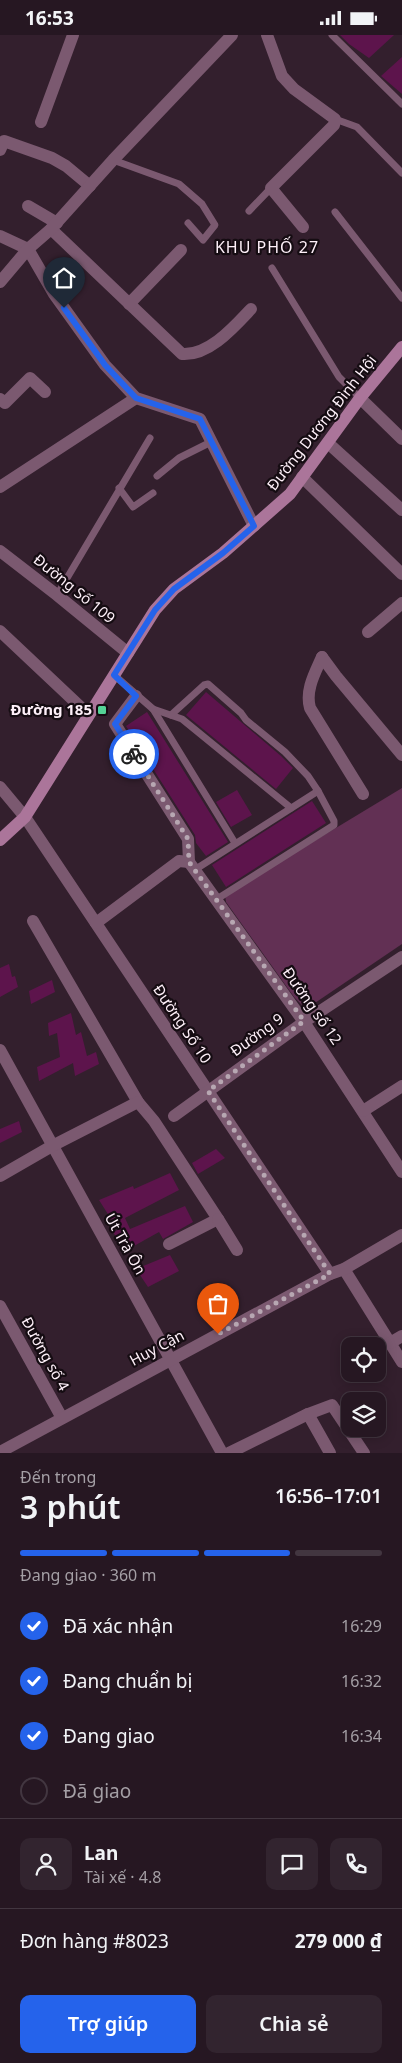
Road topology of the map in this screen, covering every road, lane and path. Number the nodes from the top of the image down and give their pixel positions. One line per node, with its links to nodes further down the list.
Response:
1 (73, 35): 7 (street)
2 (232, 35): 9 (street)
3 (267, 35): 6 (street)
4 (332, 35): 5 (lane)
5 (402, 104)
6 (335, 119): 10 (lane); 12 (street)
7 (41, 122)
8 (0, 150): 11 (street)
9 (113, 160): 11 (street); 16 (lane)
10 (402, 173)
11 (90, 186): 17 (street)
12 (271, 188): 14 (lane); 18 (street)
13 (28, 206): 17 (street)
14 (249, 211)
15 (335, 212): 24 (lane)
16 (188, 223)
17 (54, 226): 20 (street); 25 (street)
18 (303, 227)
19 (0, 236): 20 (street)
20 (28, 249): 23 (street); 29 (street)
21 (181, 250): 25 (street)
22 (272, 268): 30 (lane)
23 (0, 282)
24 (402, 298)
25 (129, 304): 26 (street)
26 (251, 309)
27 (402, 347): 30 (street, Đường Dương Đình Hội)
28 (45, 392): 31 (street)
29 (136, 398): 34 (street); 38 (street)
30 (360, 398): 33 (street); 35 (street, Đường Dương Đình Hội)
31 (0, 399)
32 (150, 438): 39 (lane)
33 (402, 439)
34 (211, 441): 36 (lane); 42 (street)
35 (328, 443): 37 (street, Đường Dương Đình Hội); 41 (street)
36 (157, 475)
37 (302, 477): 42 (street, Đường Dương Đình Hội); 44 (street)
38 (0, 487)
39 (119, 488): 40 (lane); 45 (lane)
40 (153, 493)
41 (402, 510)
42 (254, 526): 49 (street, Đường Dương Đình Hội)
43 (0, 551): 45 (street, Đường Số 109)
44 (402, 574)
45 (57, 595): 49 (street, Đường Số 109)
46 (402, 603): 48 (street)
47 (0, 631): 53 (street)
48 (368, 632)
49 (128, 653): 50 (street, Đường Dương Đình Hội)
50 (114, 675): 51 (lane); 53 (street, Đường Dương Đình Hội)
51 (136, 696): 52 (lane); 63 (street)
52 (153, 709): 54 (lane); 62 (lane)
53 (88, 714): 60 (street, Đường Dương Đình Hội)
54 (171, 715): 57 (lane); 59 (lane)
55 (402, 755): 58 (street)
56 (0, 787): 60 (street, Đường Số 10)
57 (318, 791): 59 (lane); 64 (lane)
58 (363, 794)
59 (291, 808): 62 (lane)
60 (25, 817): 61 (street, Đường Dương Đình Hội); 66 (street, Đường Số 10)
61 (0, 840)
62 (235, 843): 63 (lane)
63 (192, 866): 64 (street, Đường số 12); 66 (street)
64 (217, 899): 68 (street, Đường số 12)
65 (33, 921): 73 (street)
66 (96, 923): 72 (street, Đường Số 10)
67 (402, 957): 68 (street, Đường 9)
68 (304, 1021): 72 (street, Đường 9); 74 (street, Đường số 12)
69 (1, 1052): 70 (street, Út Trà Ôn)
70 (5, 1069): 76 (street, Út Trà Ôn)
71 (402, 1086): 74 (street)
72 (208, 1091): 75 (street, Đường 9); 84 (street, Đường Số 10)
73 (138, 1102): 76 (street); 79 (street)
74 (363, 1111): 77 (street, Đường số 12)
75 (174, 1116)
76 (52, 1146): 78 (street); 88 (street, Út Trà Ôn)
77 (402, 1172)
78 (0, 1176)
79 (218, 1219): 81 (street); 82 (street)
80 (402, 1235): 83 (street, Huy Cận)
81 (169, 1244)
82 (237, 1250)
83 (344, 1269): 84 (street, Huy Cận); 87 (street)
84 (330, 1274): 88 (street, Huy Cận)
85 (0, 1306): 91 (street, Đường số 4)
86 (402, 1336): 87 (street)
87 (390, 1343): 89 (street)
88 (170, 1360): 91 (street, Huy Cận); 93 (street, Út Trà Ôn)
89 (402, 1362)
90 (308, 1414): 94 (street); 95 (street); 96 (street)
91 (62, 1418): 92 (street, Huy Cận)
92 (0, 1452)
93 (222, 1453)
94 (230, 1453)
95 (330, 1453)
96 (364, 1453)

